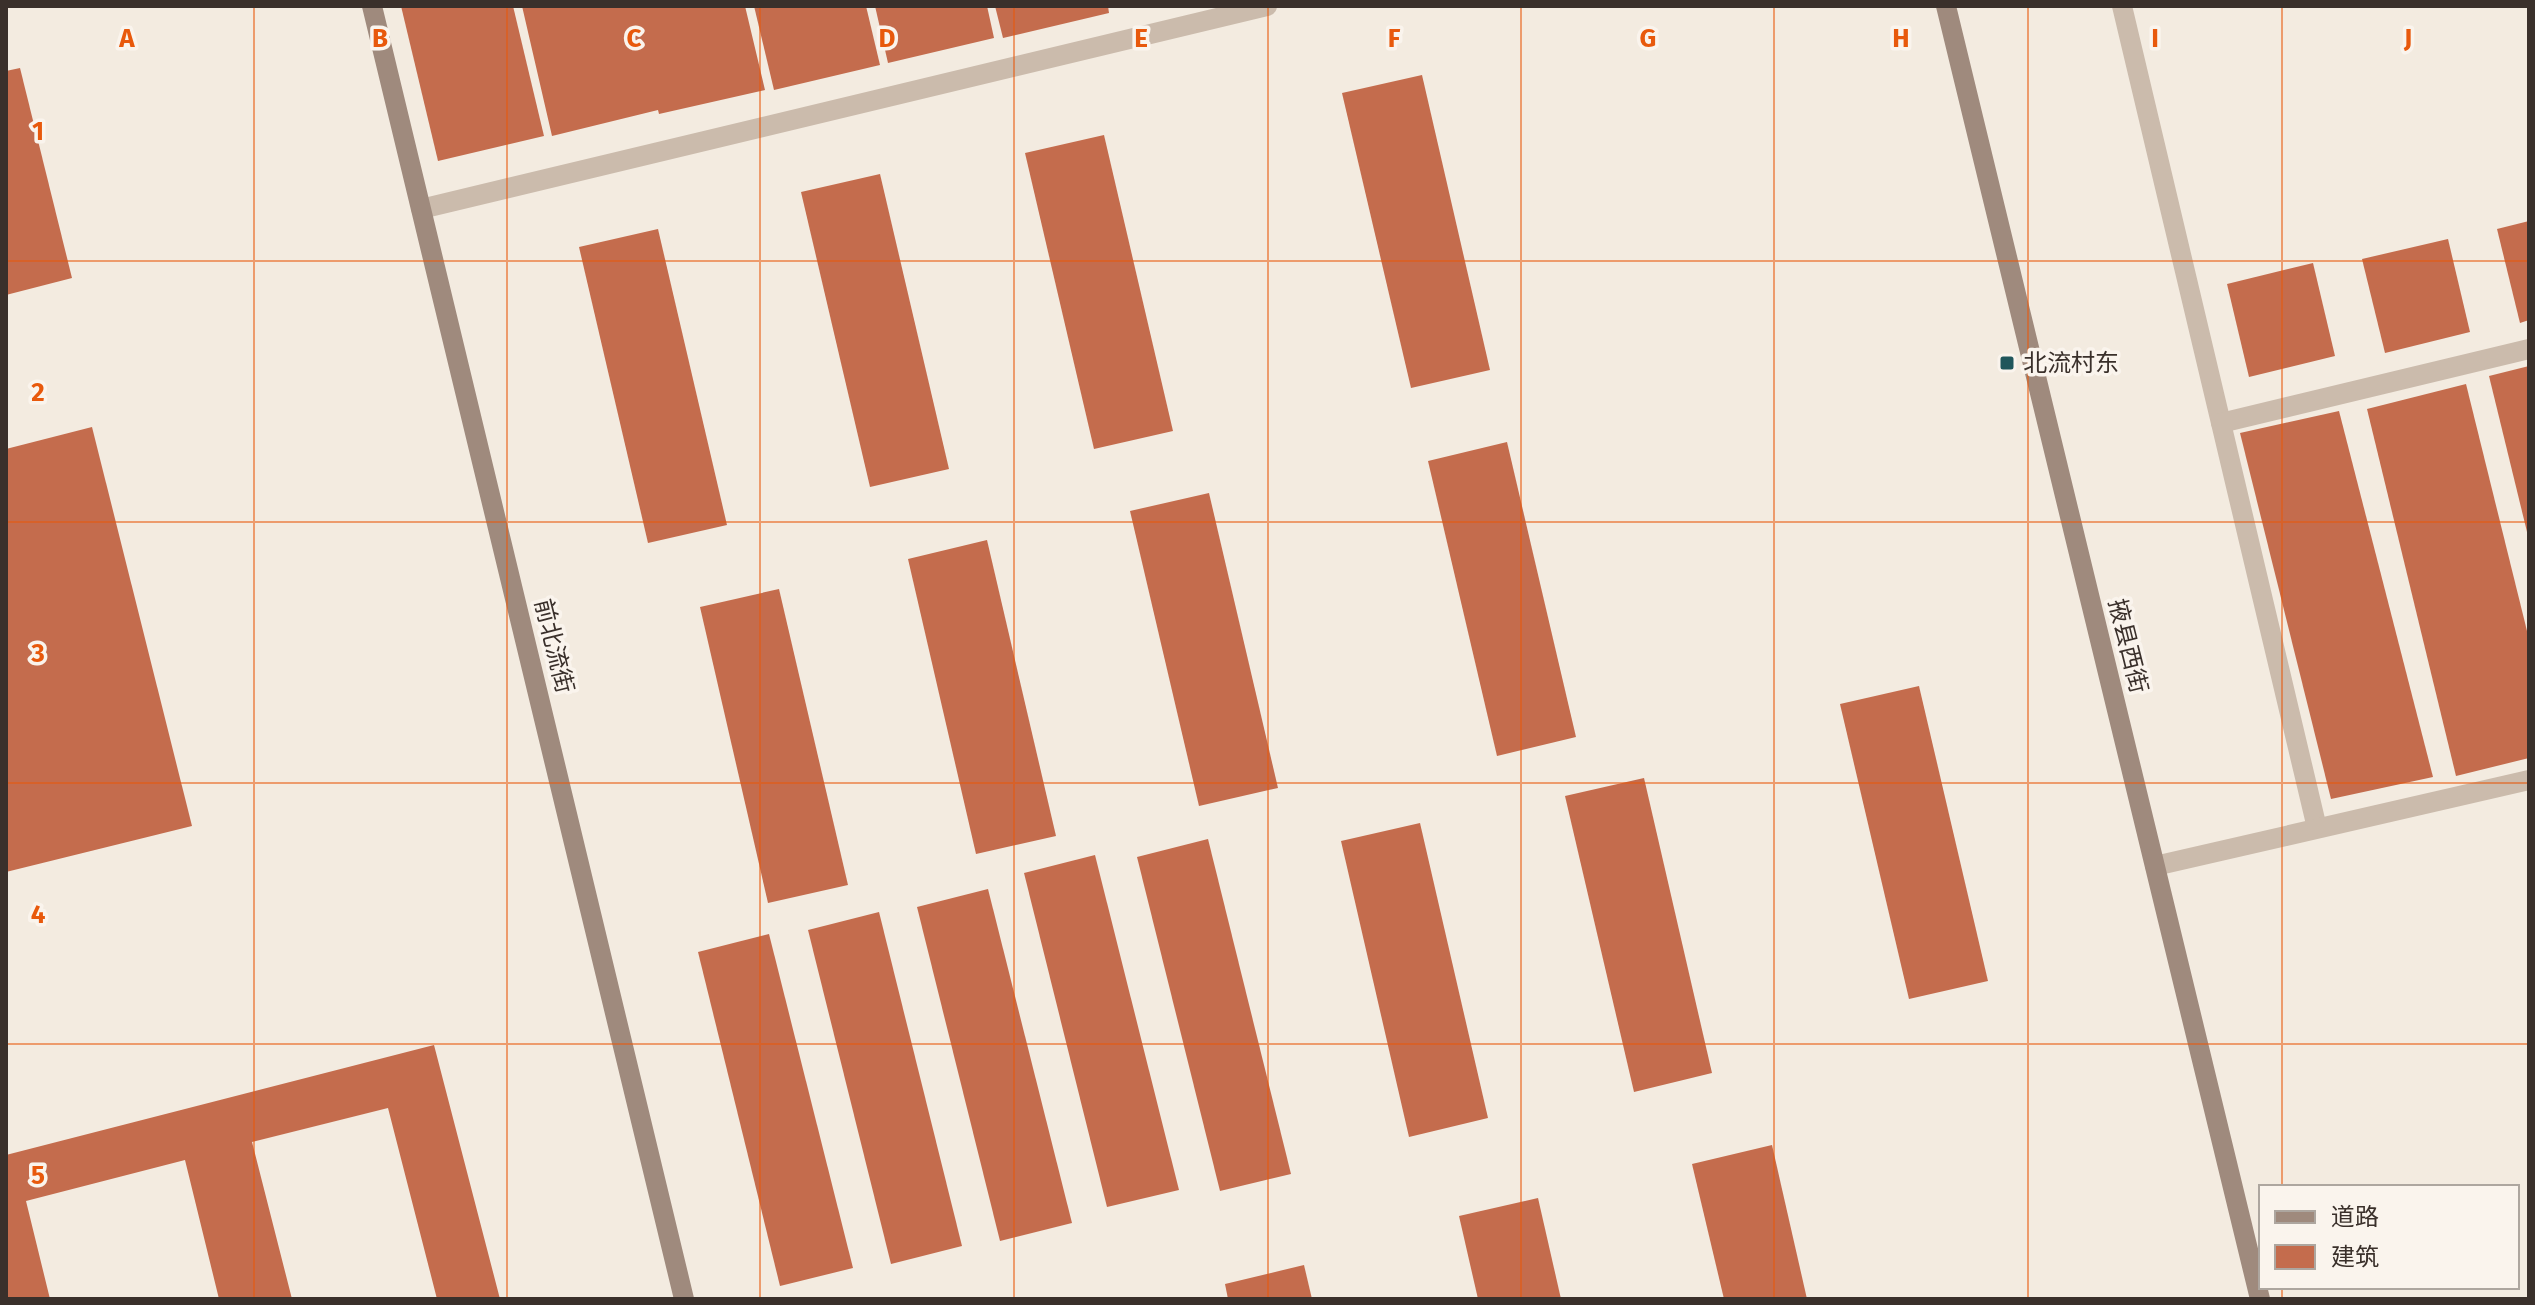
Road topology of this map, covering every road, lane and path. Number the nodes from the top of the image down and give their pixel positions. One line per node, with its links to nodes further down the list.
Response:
1 (372, 6): 5 (street, 前北流街)
2 (1267, 6): 5 (street)
3 (1946, 6): 10 (street, 掖县西街)
4 (2122, 6): 7 (street)
5 (421, 209): 11 (street, 前北流街)
6 (2529, 349): 7 (street)
7 (2221, 423): 9 (street)
8 (2529, 780): 9 (street)
9 (2317, 828): 10 (street)
10 (2155, 866): 12 (street, 掖县西街)
11 (684, 1299)
12 (2260, 1299)

